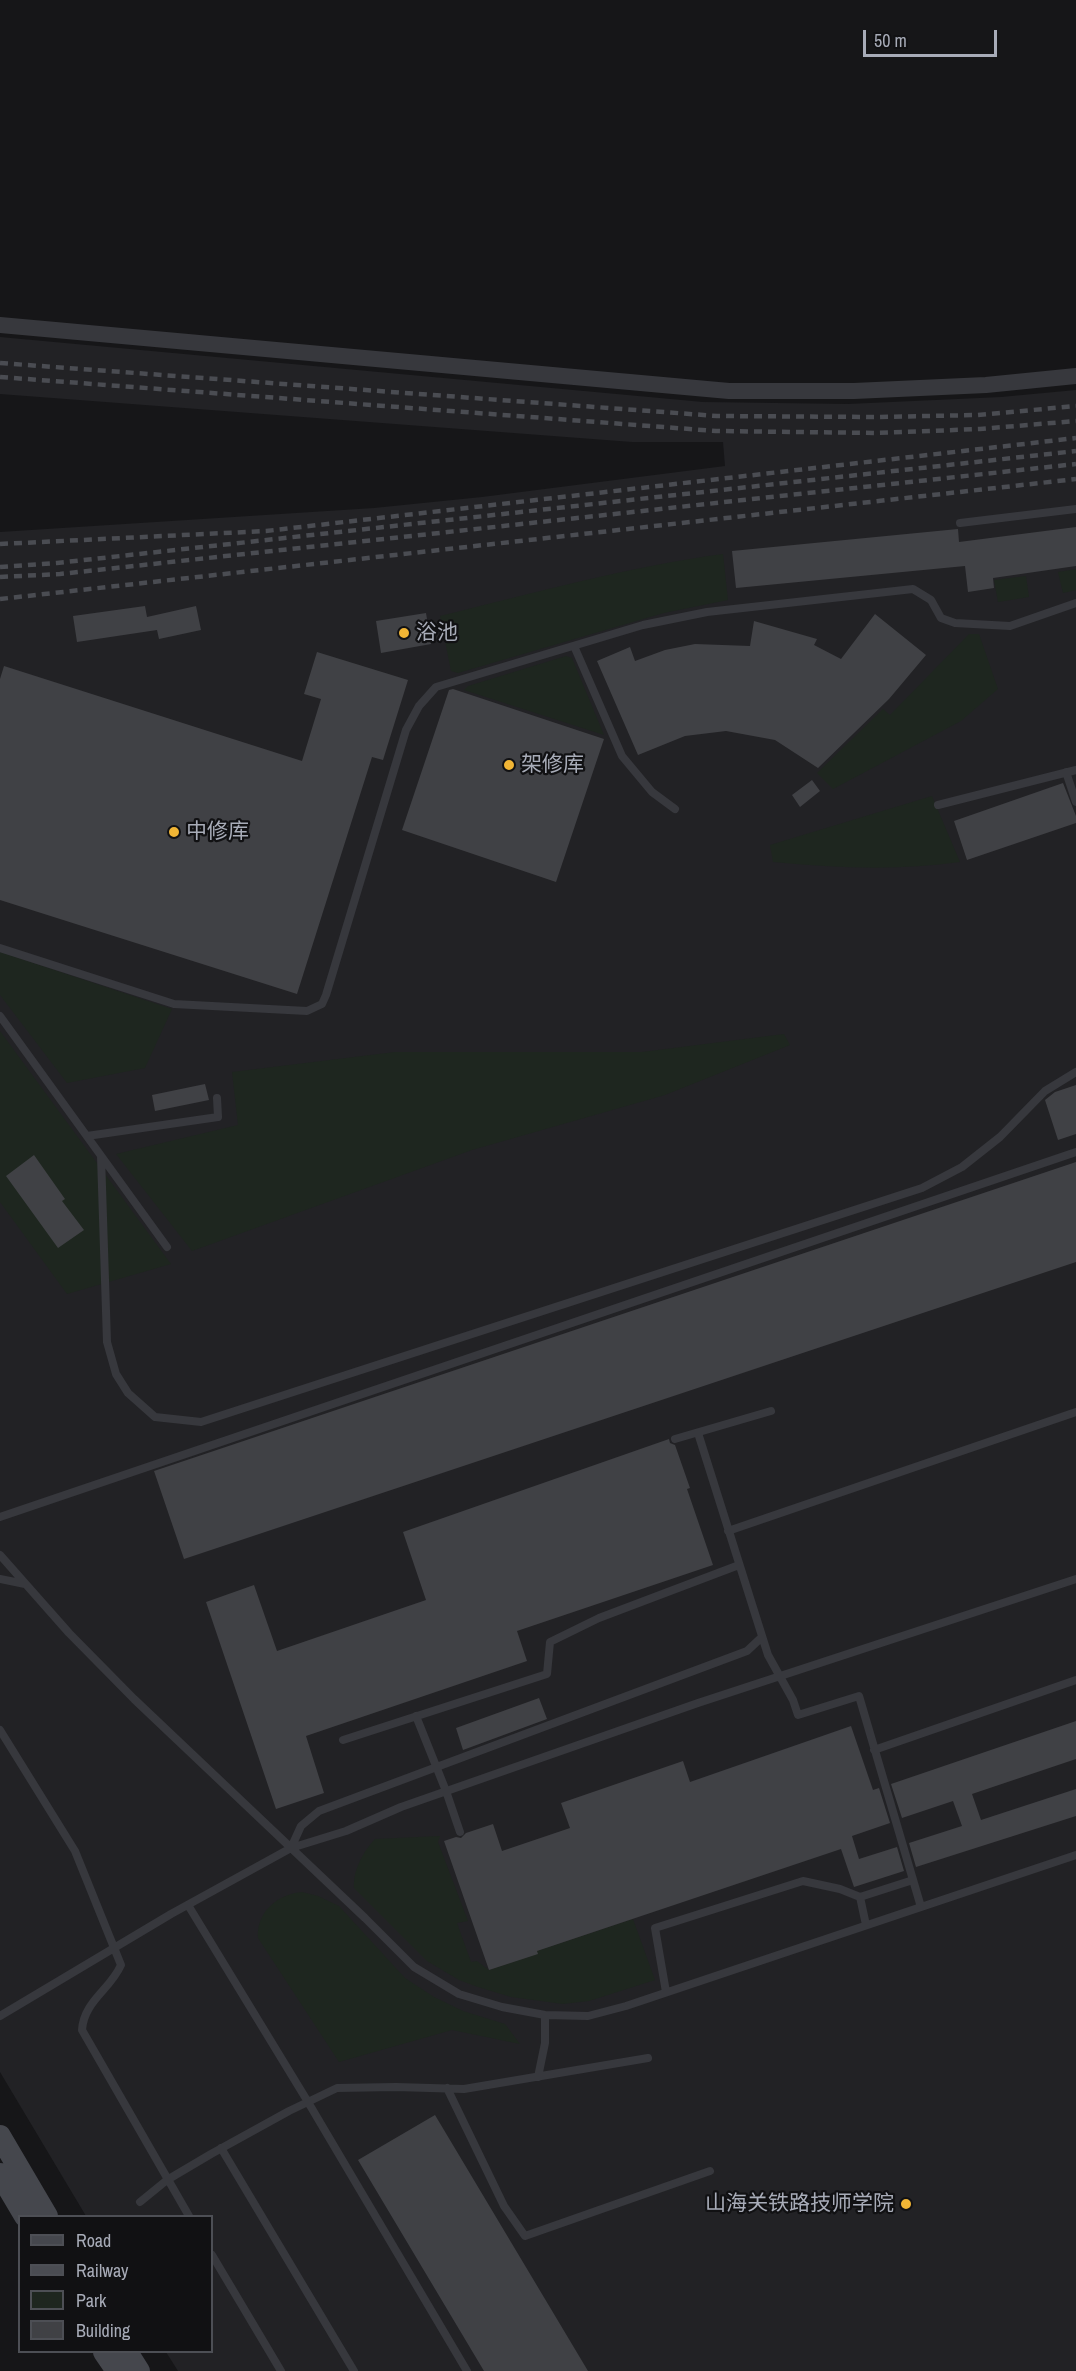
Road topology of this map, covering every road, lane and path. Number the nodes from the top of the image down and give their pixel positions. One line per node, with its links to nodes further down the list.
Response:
1 (0, 325): 2 (street)
2 (1076, 376)
3 (1076, 509): 4 (lane)
4 (960, 523)
5 (1076, 603): 6 (lane)
6 (574, 646): 11 (lane); 12 (lane)
7 (1076, 770): 8 (lane)
8 (1066, 772): 9 (lane); 10 (lane)
9 (1076, 802)
10 (938, 806)
11 (675, 809)
12 (0, 948)
13 (0, 1016): 16 (lane)
14 (1076, 1072): 18 (lane)
15 (217, 1098): 16 (lane)
16 (87, 1136): 18 (lane)
17 (1076, 1152): 24 (lane)
18 (101, 1156): 19 (lane)
19 (167, 1247)
20 (771, 1411): 22 (lane)
21 (1076, 1412): 25 (lane)
22 (698, 1433): 23 (lane); 25 (lane)
23 (675, 1439)
24 (0, 1517)
25 (728, 1531): 27 (lane)
26 (0, 1555): 30 (lane)
27 (739, 1565): 31 (lane); 34 (lane)
28 (0, 1579): 30 (lane)
29 (1076, 1580): 32 (lane)
30 (25, 1584): 41 (lane)
31 (762, 1637): 32 (lane); 38 (lane)
32 (780, 1677): 37 (lane); 39 (lane)
33 (1076, 1680): 37 (lane)
34 (417, 1716): 36 (lane); 38 (lane)
35 (0, 1730): 48 (lane)
36 (343, 1740)
37 (874, 1750): 43 (lane)
38 (435, 1767): 39 (lane); 41 (lane)
39 (446, 1791): 40 (lane); 41 (lane)
40 (460, 1832)
41 (291, 1848): 45 (lane); 50 (lane)
42 (1076, 1855): 46 (lane)
43 (913, 1880): 44 (lane); 46 (lane)
44 (860, 1897): 47 (lane); 49 (lane)
45 (188, 1905): 48 (lane); 55 (lane)
46 (921, 1907): 47 (lane)
47 (866, 1925): 49 (lane)
48 (115, 1947): 51 (lane); 60 (lane)
49 (666, 1992): 50 (lane)
50 (545, 2015): 53 (lane)
51 (0, 2016)
52 (648, 2058): 53 (lane)
53 (538, 2077): 54 (lane)
54 (447, 2088): 55 (lane); 58 (lane)
55 (308, 2102): 57 (lane); 72 (lane)
56 (0, 2136): 63 (main road)
57 (221, 2148): 60 (lane); 71 (lane)
58 (710, 2171)
59 (0, 2174): 62 (main road)
60 (167, 2180): 61 (lane); 64 (lane)
61 (140, 2202)
62 (24, 2215)
63 (46, 2215)
64 (188, 2215)
65 (213, 2257): 70 (lane)
66 (105, 2353): 68 (main road)
67 (128, 2353): 69 (main road)
68 (117, 2371)
69 (139, 2371)
70 (281, 2371)
71 (354, 2371)
72 (467, 2371)

